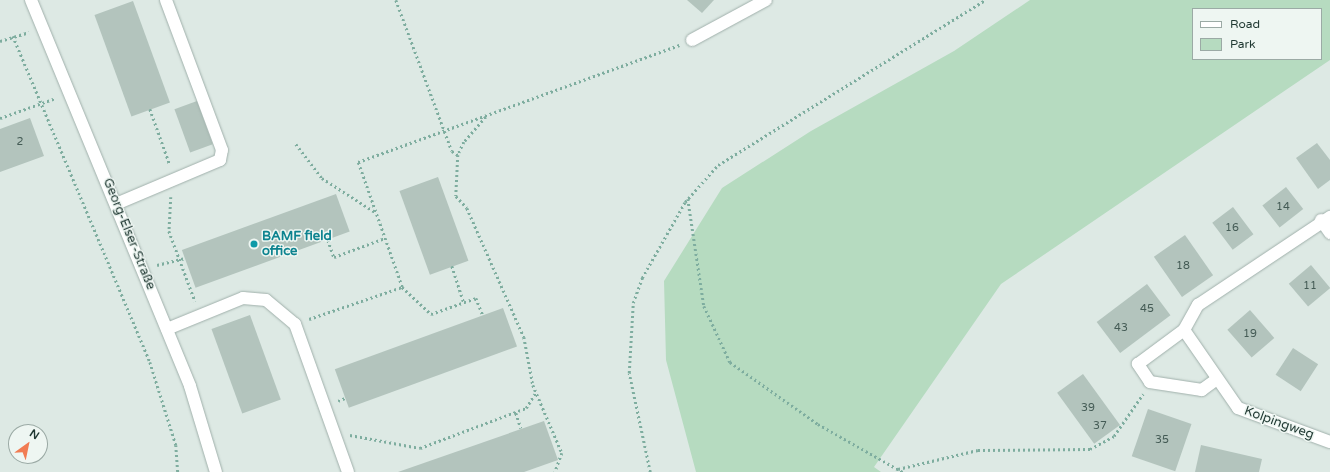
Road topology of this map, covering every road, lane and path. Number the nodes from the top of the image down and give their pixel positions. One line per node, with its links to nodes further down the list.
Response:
1 (31, 0): 6 (street, Georg-Elser-Straße)
2 (166, 0): 18 (street)
3 (396, 0): 15 (path)
4 (766, 0): 8 (street)
5 (985, 0): 19 (path)
6 (43, 27): 7 (path); 10 (street, Georg-Elser-Straße)
7 (13, 36): 9 (path); 11 (path)
8 (692, 40): 13 (path)
9 (0, 41)
10 (70, 93): 11 (path); 20 (street, Georg-Elser-Straße)
11 (43, 103): 14 (path); 45 (path)
12 (150, 109): 18 (path)
13 (487, 116): 15 (path); 17 (path)
14 (0, 118)
15 (444, 132): 17 (path); 21 (path)
16 (296, 144): 21 (path)
17 (458, 155): 39 (path)
18 (175, 179): 20 (street); 27 (path)
19 (688, 199): 44 (path); 49 (path)
20 (116, 204): 29 (street, Georg-Elser-Straße)
21 (376, 212): 24 (path)
22 (1325, 218): 23 (street); 36 (street)
23 (1330, 233)
24 (385, 238): 25 (path); 30 (path)
25 (328, 240)
26 (185, 258): 27 (path)
27 (178, 259): 29 (path); 32 (path)
28 (452, 266): 31 (path)
29 (143, 268): 35 (street, Georg-Elser-Straße)
30 (402, 286): 31 (path); 34 (path)
31 (464, 302): 33 (path)
32 (200, 314): 34 (street); 35 (street)
33 (483, 315)
34 (295, 324): 42 (street)
35 (167, 329): 46 (street, Georg-Elser-Straße)
36 (1184, 330): 37 (street, Kolpingweg); 38 (street)
37 (1218, 379): 38 (street); 43 (street, Kolpingweg)
38 (1150, 382): 44 (path)
39 (536, 392): 40 (path); 48 (path)
40 (516, 413): 41 (path); 42 (path)
41 (521, 428)
42 (337, 440): 47 (street)
43 (1330, 442)
44 (897, 469): 50 (path)
45 (178, 472)
46 (216, 472)
47 (348, 472)
48 (555, 472)
49 (650, 472)
50 (902, 472)

